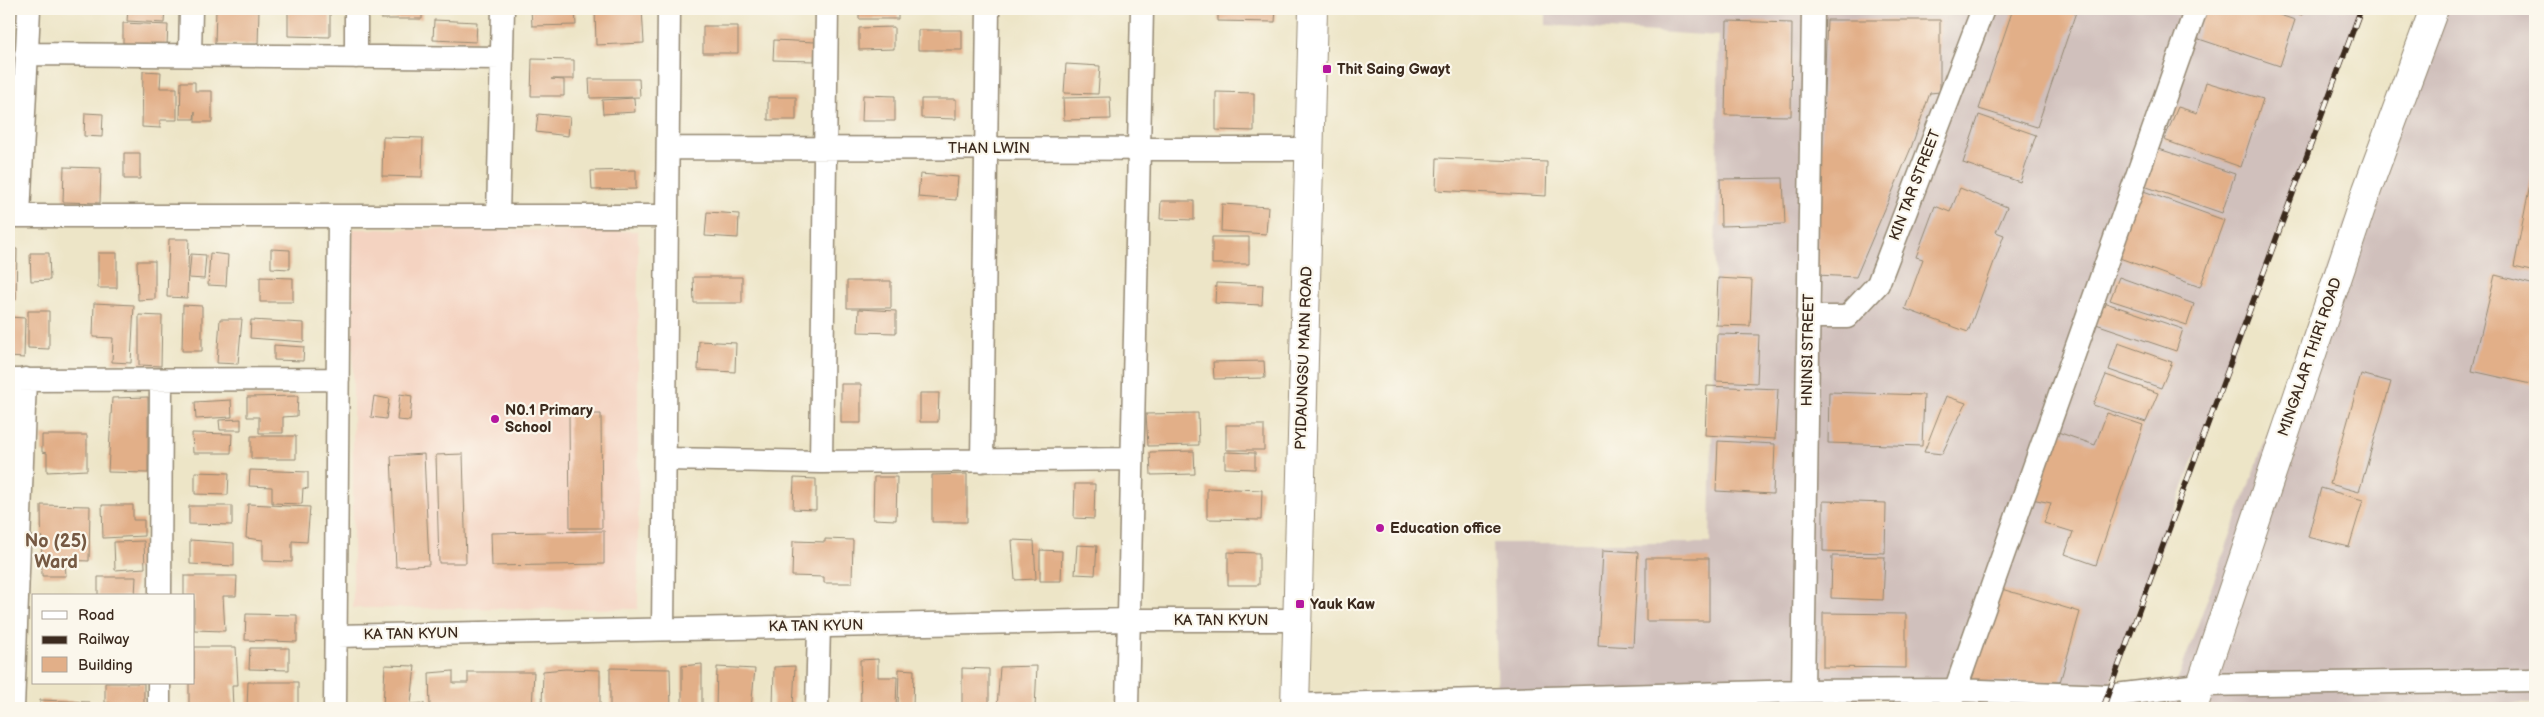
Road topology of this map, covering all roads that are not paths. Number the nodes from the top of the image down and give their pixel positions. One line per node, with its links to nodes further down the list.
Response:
1 (29, 9): 14 (street)
2 (191, 9): 15 (street)
3 (356, 9): 16 (street)
4 (503, 9): 17 (street)
5 (669, 9): 18 (street)
6 (827, 9): 19 (street)
7 (988, 9): 20 (street)
8 (1142, 9): 21 (street)
9 (1313, 9): 22 (street, PYIDAUNGSU MAIN ROAD)
10 (1813, 9): 27 (street, HNINSI STREET)
11 (1983, 9): 27 (street, KIN TAR STREET)
12 (2196, 9): 45 (street)
13 (2434, 9): 44 (street, MINGALAR THIRI ROAD)
14 (26, 54): 15 (street); 23 (street)
15 (190, 56): 16 (street)
16 (356, 57): 17 (street)
17 (502, 58): 25 (street)
18 (669, 148): 19 (street, THAN LWIN); 26 (street)
19 (825, 148): 20 (street, THAN LWIN); 34 (street)
20 (986, 148): 21 (street, THAN LWIN); 33 (street)
21 (1139, 148): 22 (street, THAN LWIN); 32 (street)
22 (1309, 148): 37 (street, PYIDAUNGSU MAIN ROAD)
23 (14, 216): 24 (street)
24 (339, 216): 25 (street); 28 (street)
25 (498, 216): 26 (street)
26 (666, 216): 31 (street)
27 (1808, 317): 43 (street, HNINSI STREET)
28 (338, 379): 30 (street); 40 (street)
29 (17, 380): 30 (street); 47 (street)
30 (161, 380): 35 (street)
31 (666, 459): 34 (street); 39 (street)
32 (1132, 459): 33 (street); 36 (street)
33 (982, 461): 34 (street)
34 (821, 462)
35 (160, 594)
36 (1129, 620): 37 (street, KA TAN KYUN); 38 (street, KA TAN KYUN); 51 (street)
37 (1297, 620): 46 (street, PYIDAUNGSU MAIN ROAD)
38 (819, 626): 39 (street, KA TAN KYUN); 50 (street)
39 (663, 629): 40 (street, KA TAN KYUN)
40 (336, 636): 49 (street)
41 (2535, 680): 44 (street)
42 (159, 684): 48 (street)
43 (1803, 691): 45 (street); 46 (street)
44 (2196, 696): 45 (street)
45 (1952, 699)
46 (1295, 706)
47 (13, 708)
48 (159, 708)
49 (335, 708)
50 (818, 708)
51 (1127, 708)

